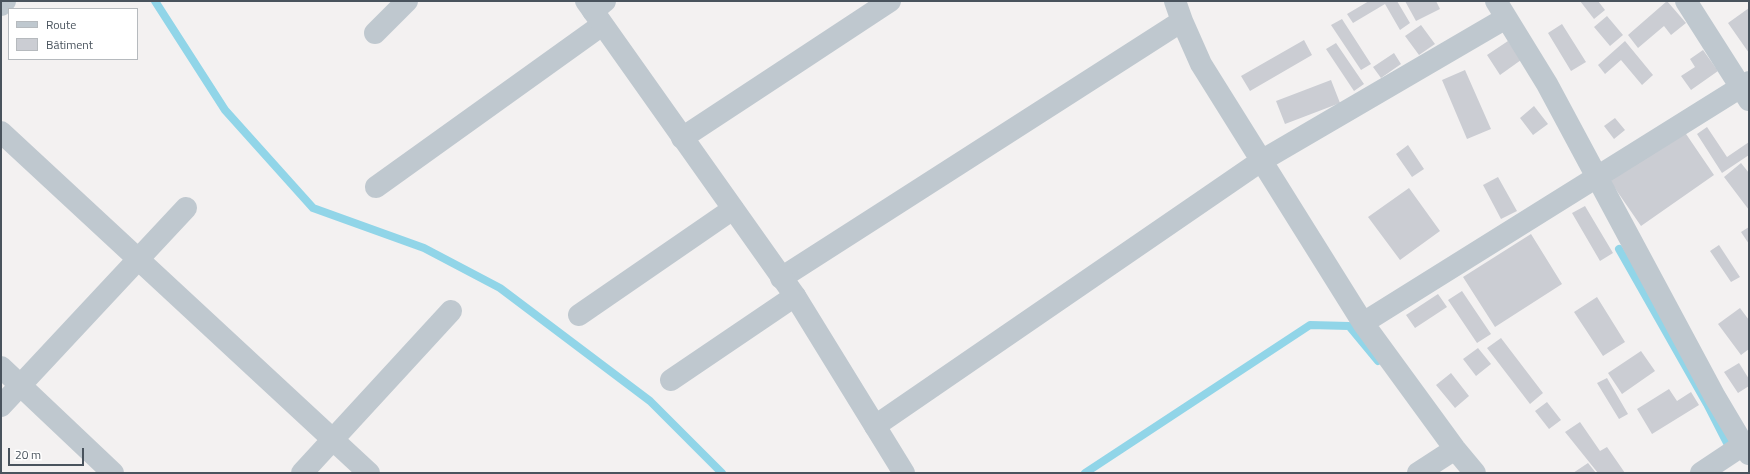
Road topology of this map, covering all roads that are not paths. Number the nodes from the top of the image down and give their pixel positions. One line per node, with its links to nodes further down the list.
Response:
1 (5, 1): 5 (street)
2 (407, 1): 9 (street)
3 (890, 1): 12 (street)
4 (1686, 1): 10 (street)
5 (1, 5)
6 (1180, 8): 13 (street); 19 (street)
7 (596, 9): 12 (street); 15 (street)
8 (1501, 9): 13 (street); 14 (street)
9 (375, 33)
10 (1746, 90): 14 (street)
11 (1, 132): 18 (street)
12 (682, 138): 17 (street)
13 (1262, 161): 23 (street); 28 (street)
14 (1596, 177): 23 (street); 31 (street)
15 (376, 187)
16 (186, 208): 18 (street)
17 (733, 210): 19 (street); 22 (street)
18 (139, 260): 26 (street); 29 (street)
19 (781, 278): 20 (street)
20 (795, 296): 25 (street); 28 (street)
21 (451, 311): 29 (street)
22 (579, 315)
23 (1363, 324): 30 (street)
24 (1, 367): 26 (street)
25 (671, 380)
26 (21, 385): 27 (street); 32 (street)
27 (1, 406)
28 (875, 426): 35 (street)
29 (333, 440): 33 (street); 34 (street)
30 (1455, 449): 36 (street); 37 (street)
31 (1746, 450): 38 (street)
32 (113, 473)
33 (302, 473)
34 (369, 473)
35 (904, 473)
36 (1418, 473)
37 (1475, 473)
38 (1701, 473)

